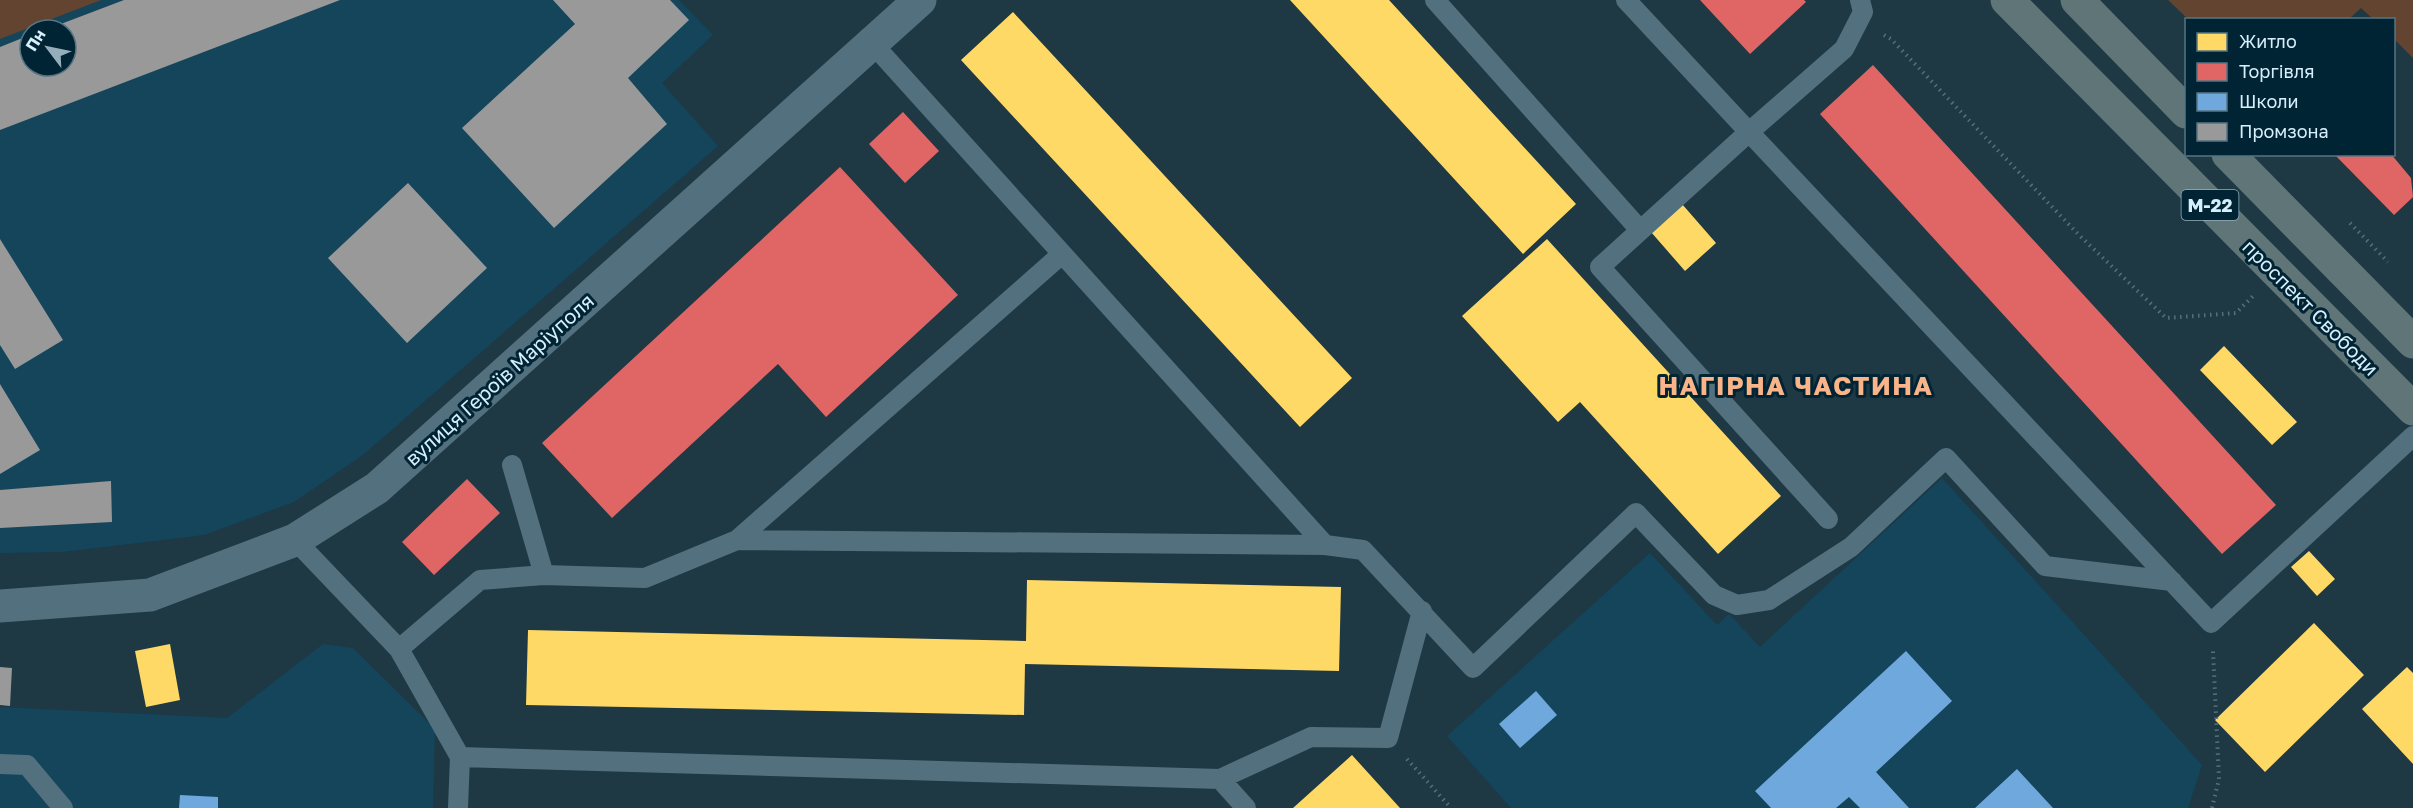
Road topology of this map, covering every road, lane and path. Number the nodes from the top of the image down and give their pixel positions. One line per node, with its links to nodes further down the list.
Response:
1 (920, 0): 8 (street, вулиця Героїв Маріуполя)
2 (1435, 0): 12 (lane)
3 (1626, 0): 10 (lane)
4 (1860, 0): 7 (lane)
5 (2007, 0): 14 (highway, проспект Свободи / М-22)
6 (2077, 0): 9 (highway)
7 (1859, 20): 10 (lane); 14 (path)
8 (872, 43): 13 (lane); 20 (street, вулиця Героїв Маріуполя)
9 (2185, 110)
10 (1749, 132): 12 (lane); 24 (lane)
11 (2230, 156): 15 (highway, М-22)
12 (1640, 230): 19 (lane)
13 (1062, 254): 21 (lane); 22 (lane)
14 (2277, 272): 16 (highway, проспект Свободи / М-22)
15 (2413, 342)
16 (2413, 409)
17 (2413, 436): 27 (lane)
18 (512, 465): 23 (lane)
19 (1828, 519)
20 (295, 540): 25 (street, вулиця Героїв Маріуполя); 28 (lane)
21 (737, 540): 22 (lane); 23 (lane)
22 (1325, 545): 26 (lane)
23 (544, 575): 28 (lane)
24 (2172, 581): 26 (lane); 27 (lane)
25 (0, 606)
26 (1422, 611): 29 (lane)
27 (2211, 623): 37 (path)
28 (399, 649): 30 (lane)
29 (1388, 738): 32 (lane); 36 (path)
30 (460, 757): 32 (lane); 34 (lane)
31 (0, 764): 33 (lane)
32 (1220, 779): 35 (lane)
33 (63, 808)
34 (458, 808)
35 (1246, 808)
36 (1451, 808)
37 (2212, 808)

